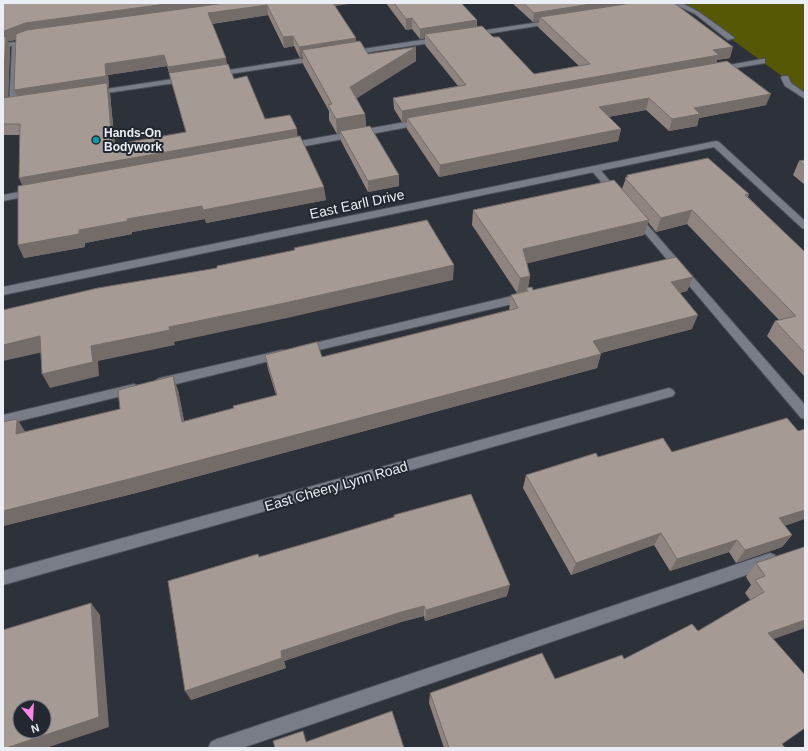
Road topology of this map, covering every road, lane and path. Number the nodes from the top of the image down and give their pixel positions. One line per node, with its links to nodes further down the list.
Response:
1 (662, 5): 3 (street)
2 (563, 20): 5 (street)
3 (731, 38)
4 (3, 45): 14 (street)
5 (343, 54)
6 (328, 57): 9 (street)
7 (762, 61): 8 (street)
8 (707, 71)
9 (210, 75)
10 (194, 78): 12 (street)
11 (785, 78): 13 (street)
12 (84, 95)
13 (805, 97)
14 (3, 107)
15 (434, 120): 16 (street)
16 (277, 149)
17 (595, 169): 20 (street, East Earll Drive); 21 (street); 23 (street, East Earll Drive)
18 (42, 191): 19 (street)
19 (3, 198)
20 (805, 226)
21 (674, 262): 22 (street); 26 (street)
22 (659, 265)
23 (3, 291)
24 (536, 294): 27 (street)
25 (669, 393): 29 (street, East Cheery Lynn Road)
26 (805, 414)
27 (3, 420)
28 (782, 556): 30 (street)
29 (3, 578)
30 (217, 748)

